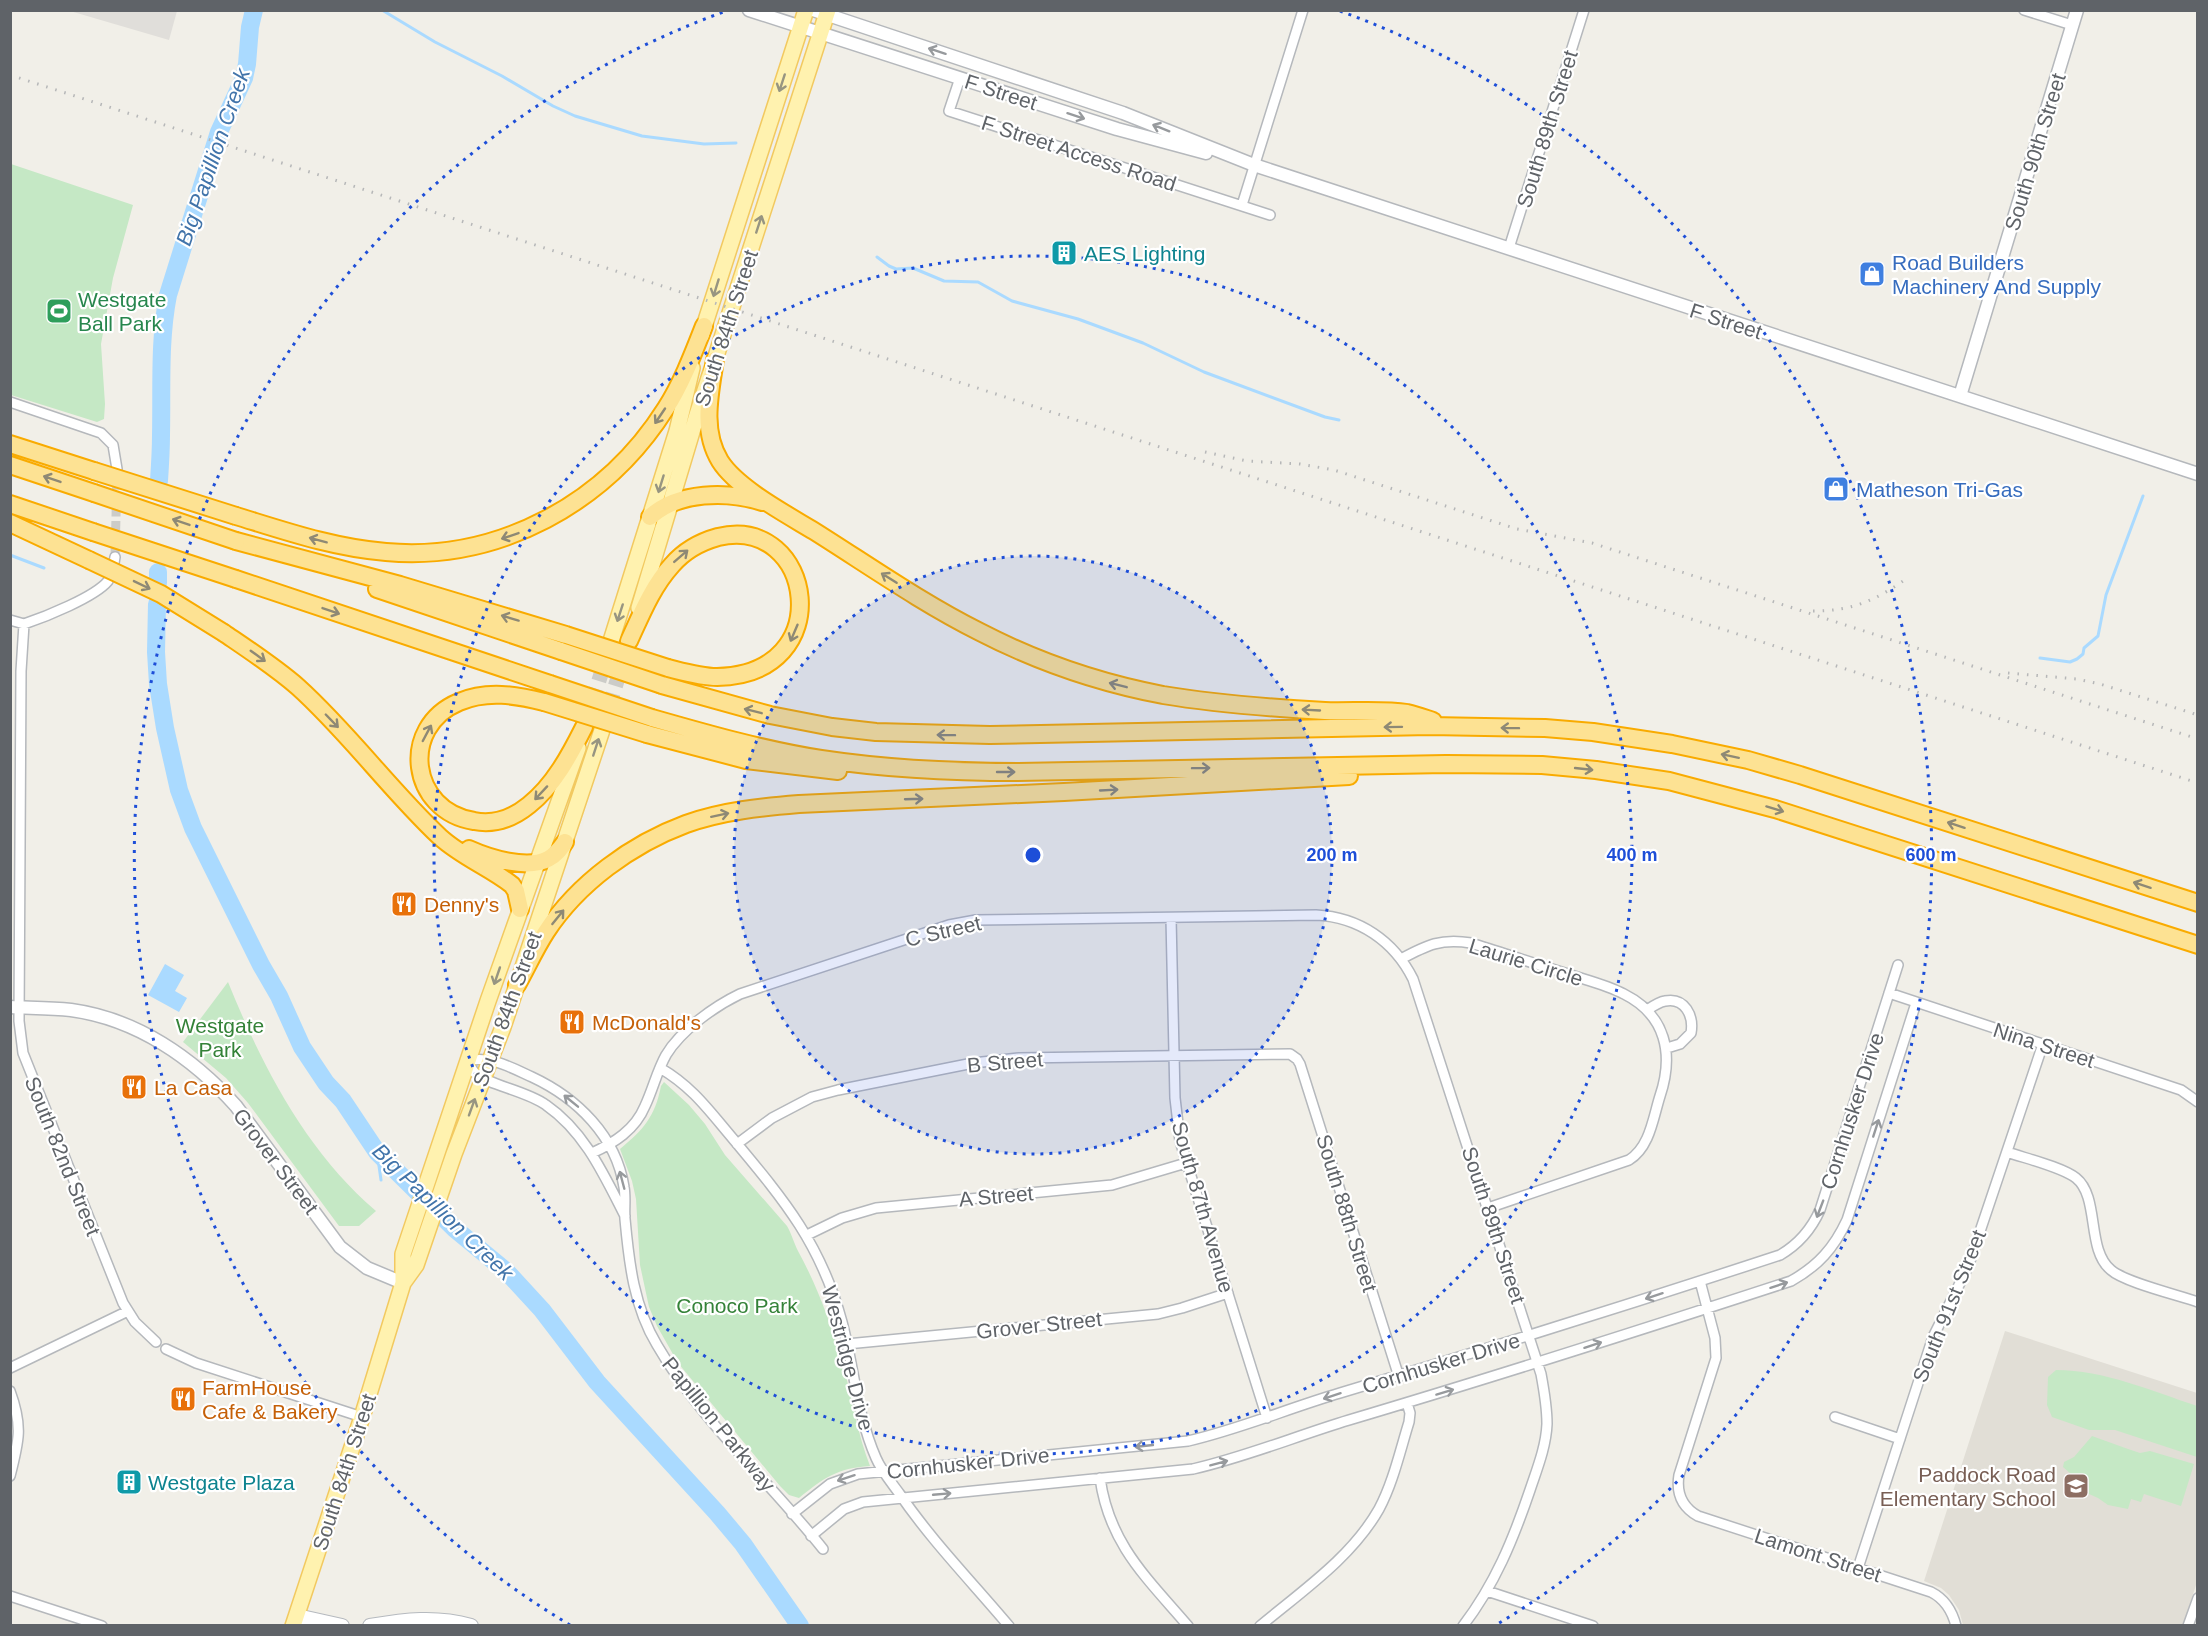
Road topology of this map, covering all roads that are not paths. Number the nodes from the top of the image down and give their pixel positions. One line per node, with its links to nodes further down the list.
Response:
1 (749, 10): 9 (street, F Street)
2 (806, 10): 9 (main road, South 84th Street)
3 (1303, 10): 12 (street)
4 (1584, 10): 15 (street, South 89th Street)
5 (2024, 10): 8 (street)
6 (2077, 10): 8 (street, South 90th Street)
7 (822, 12): 10 (main road, South 84th Street); 12 (street, F Street, one-way to 7)
8 (2072, 25): 18 (street, South 90th Street)
9 (801, 27): 10 (street, F Street); 16 (main road, South 84th Street, one-way to 16)
10 (820, 33): 11 (street, F Street); 17 (main road, South 84th Street, one-way to 10)
11 (960, 78): 12 (street, F Street, one-way to 12); 13 (street, F Street Access Road)
12 (1254, 165): 13 (street); 15 (street, F Street)
13 (1242, 205): 14 (street, F Street Access Road)
14 (1270, 214)
15 (1509, 248): 18 (street, F Street)
16 (704, 326): 20 (highway, one-way to 20, bridge); 27 (main road, South 84th Street, one-way to 27)
17 (715, 360): 24 (main road, South 84th Street); 26 (highway)
18 (1960, 396): 23 (street, F Street)
19 (10, 402): 22 (street)
20 (10, 444)
21 (10, 465): 33 (highway, one-way to 21, bridge)
22 (117, 466)
23 (2198, 474)
24 (672, 502): 26 (highway); 27 (highway); 34 (main road, South 84th Street)
25 (10, 504): 40 (highway, one-way to 40, bridge)
26 (790, 516): 36 (highway, one-way to 26)
27 (650, 517): 32 (main road, South 84th Street, one-way to 32)
28 (10, 523): 41 (highway, one-way to 41, bridge)
29 (108, 580): 31 (street)
30 (10, 620): 31 (street)
31 (24, 624): 37 (street, South 82nd Street)
32 (611, 641)
33 (563, 643): 34 (highway, one-way to 33, bridge); 36 (highway, one-way to 33, bridge)
34 (628, 644)
35 (585, 726): 40 (highway, one-way to 40, bridge); 44 (main road, South 84th Street)
36 (1451, 726): 45 (highway, one-way to 36)
37 (16, 729): 43 (street, South 82nd Street)
38 (602, 730): 42 (main road, South 84th Street, one-way to 38)
39 (1542, 765): 40 (highway, one-way to 39); 48 (highway, one-way to 48); 51 (highway, one-way to 39)
40 (947, 771)
41 (425, 821): 44 (highway); 46 (highway)
42 (565, 842): 44 (highway); 51 (main road, South 84th Street)
43 (15, 861): 54 (street, South 82nd Street)
44 (537, 861): 46 (main road, South 84th Street)
45 (2198, 903)
46 (520, 909): 61 (main road, South 84th Street, one-way to 61)
47 (1171, 918): 49 (street, C Street); 59 (street, South 87th Avenue); 62 (street, C Street)
48 (2198, 945)
49 (1401, 958): 55 (street, Laurie Circle); 70 (street, South 89th Street)
50 (1898, 965): 52 (street, Cornhusker Drive)
51 (517, 985): 60 (main road, South 84th Street)
52 (1889, 993): 53 (street, Nina Street); 73 (street, Cornhusker Drive, one-way to 73)
53 (1916, 1003): 56 (street, Nina Street); 77 (street, Cornhusker Drive, one-way to 53)
54 (15, 1007): 74 (street, Grover Street); 78 (street, South 82nd Street)
55 (1647, 1010): 57 (street, Laurie Circle); 57 (street)
56 (2043, 1044): 64 (street, Nina Street); 67 (street, South 91st Street)
57 (1667, 1048): 70 (street, Laurie Circle)
58 (1290, 1054): 59 (street, B Street); 85 (street, South 88th Street)
59 (1174, 1055): 65 (street, B Street); 69 (street, South 87th Avenue)
60 (489, 1060): 61 (street, Papillion Parkway); 63 (main road, South 84th Street); 66 (street, Papillion Parkway, one-way to 60)
61 (468, 1061): 63 (street, Papillion Parkway); 74 (main road, South 84th Street)
62 (660, 1068): 65 (street, Westridge Drive); 66 (street, C Street)
63 (483, 1078): 68 (street, Papillion Parkway); 74 (main road, South 84th Street, one-way to 63)
64 (2197, 1101)
65 (737, 1144): 72 (street, Westridge Drive)
66 (609, 1145): 68 (street, C Street); 71 (street, Papillion Parkway, one-way to 66)
67 (2007, 1152): 76 (street); 91 (street, South 91st Street)
68 (592, 1153): 71 (street, Papillion Parkway)
69 (1186, 1163): 72 (street, A Street); 75 (street, South 87th Avenue)
70 (1488, 1208): 79 (street, South 89th Street)
71 (625, 1216): 96 (street, Papillion Parkway)
72 (807, 1235): 81 (street, Westridge Drive)
73 (1700, 1281): 77 (street); 79 (street, Cornhusker Drive, one-way to 79)
74 (403, 1283): 88 (main road, South 84th Street)
75 (1228, 1293): 81 (street, Grover Street); 90 (street, South 87th Avenue)
76 (2198, 1302)
77 (1708, 1308): 83 (street, Cornhusker Drive, one-way to 77); 99 (street, Lamont Street)
78 (128, 1311): 80 (street, South 82nd Street); 84 (street)
79 (1528, 1336): 83 (street, South 89th Street); 85 (street, Cornhusker Drive)
80 (156, 1342)
81 (847, 1344): 92 (street, Westridge Drive)
82 (166, 1349): 88 (street)
83 (1537, 1363): 87 (street, Cornhusker Drive, one-way to 83); 100 (street, South 89th Street)
84 (10, 1368)
85 (1399, 1377): 90 (street, Cornhusker Drive, one-way to 90)
86 (10, 1392): 93 (street)
87 (1407, 1403): 94 (street, Cornhusker Drive, one-way to 87); 110 (street)
88 (362, 1417): 103 (main road, South 84th Street)
89 (1835, 1417): 91 (street)
90 (1267, 1418): 92 (street, Cornhusker Drive, one-way to 92)
91 (1900, 1438): 99 (street, South 91st Street)
92 (884, 1471): 95 (street, Westridge Drive); 96 (street, Cornhusker Drive, one-way to 96)
93 (10, 1476)
94 (1100, 1478): 95 (street, Cornhusker Drive, one-way to 94); 109 (street)
95 (902, 1497): 97 (street, Cornhusker Drive); 108 (street, Westridge Drive)
96 (792, 1514): 97 (street, Papillion Parkway)
97 (811, 1536): 98 (street, Papillion Parkway)
98 (823, 1549)
99 (1858, 1568): 113 (street, Lamont Street)
100 (1487, 1591): 111 (street, South 89th Street); 112 (street)
101 (10, 1596): 104 (street)
102 (2198, 1598): 114 (street)
103 (295, 1621): 105 (main road)
104 (102, 1626)
105 (342, 1626)
106 (370, 1626): 107 (main road)
107 (471, 1626)
108 (1009, 1626)
109 (1188, 1626)
110 (1260, 1626)
111 (1463, 1626)
112 (1593, 1626)
113 (1956, 1626)
114 (2188, 1626)

